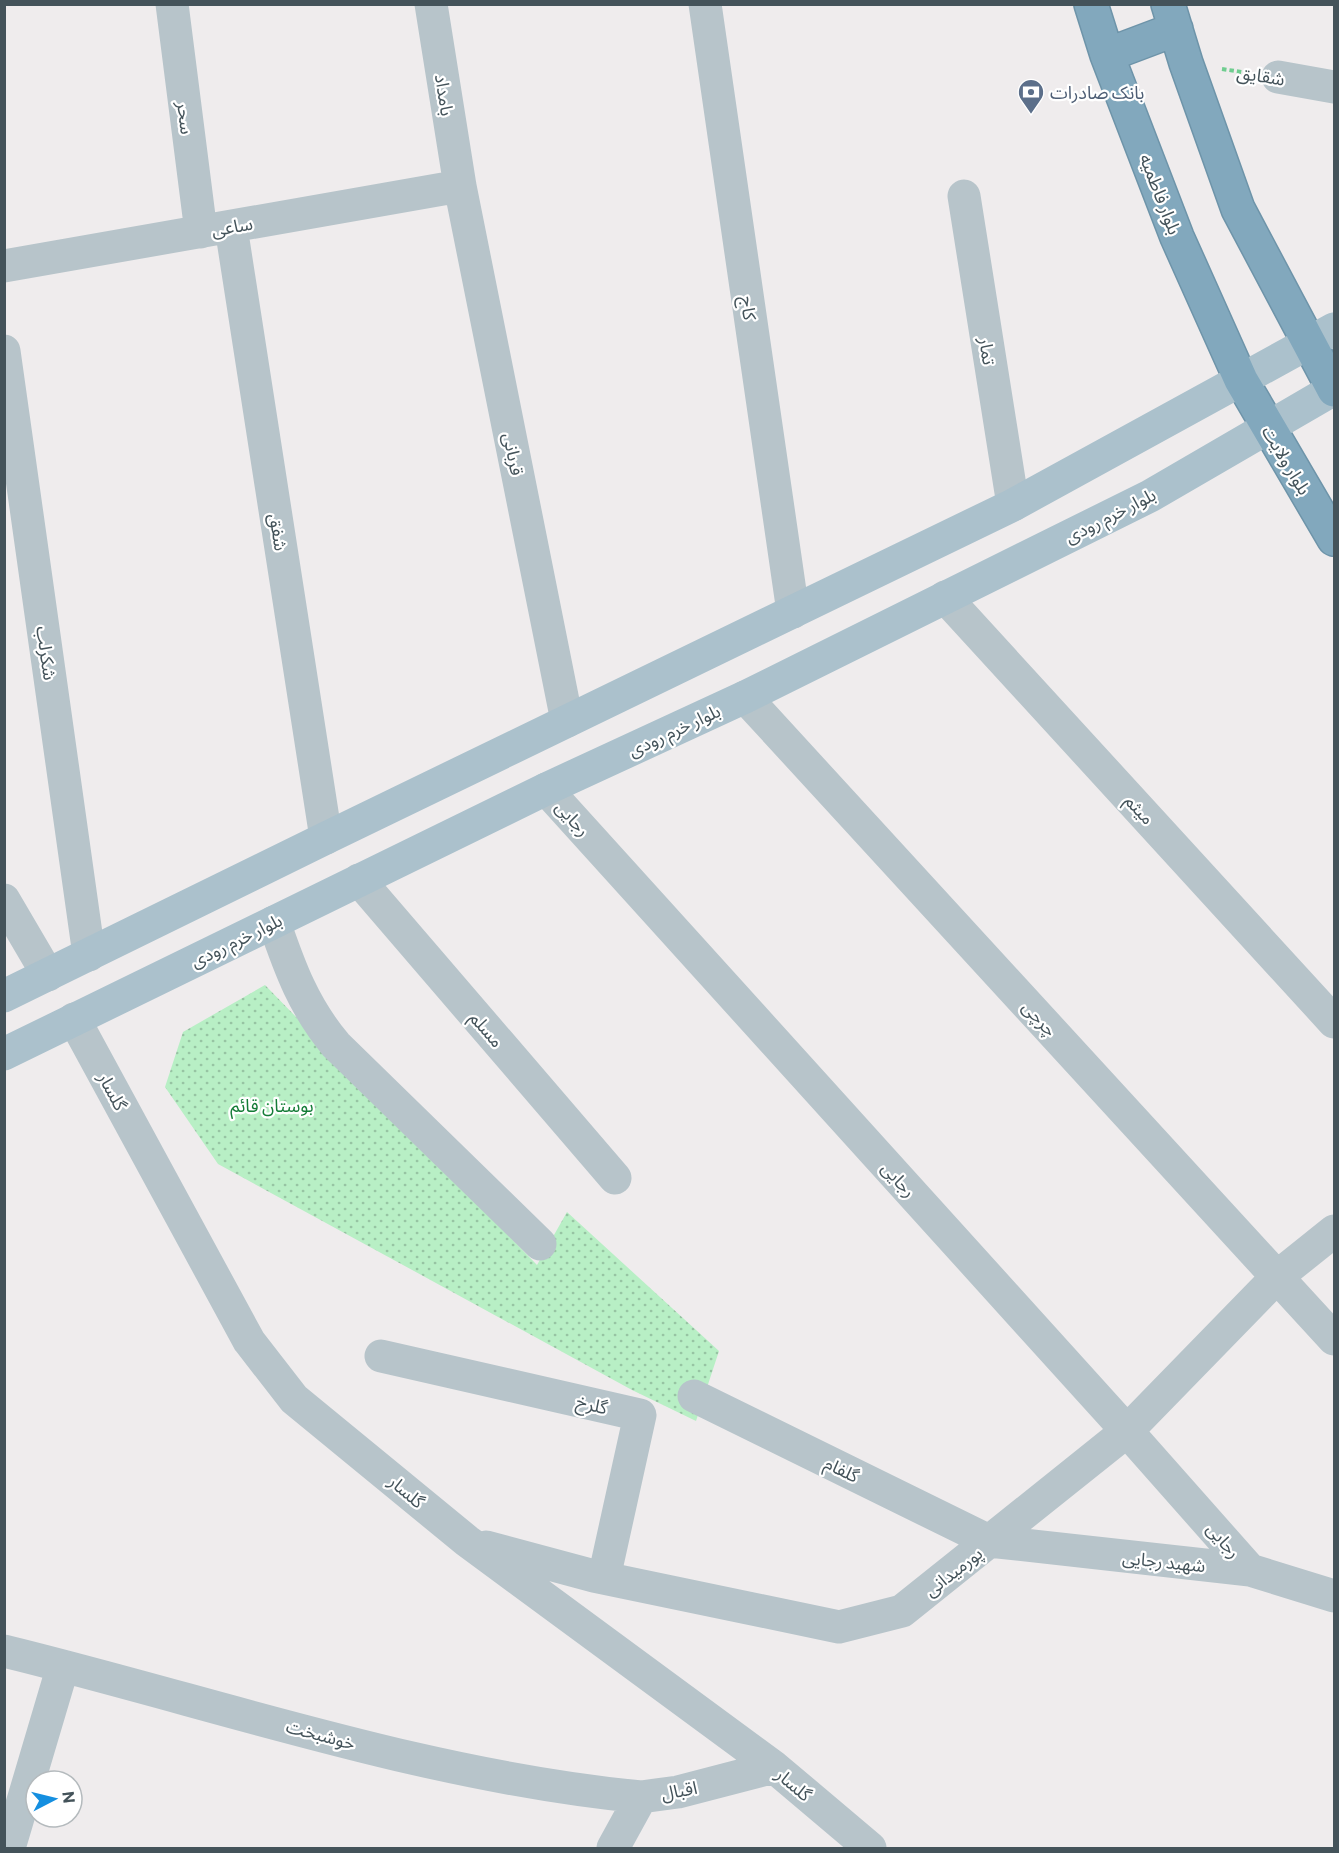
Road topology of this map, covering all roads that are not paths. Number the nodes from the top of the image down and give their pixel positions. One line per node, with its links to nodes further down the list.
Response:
1 (172, 4): 11 (street, سحر)
2 (431, 4): 9 (street, بامداد)
3 (705, 4): 21 (street, کاج)
4 (1091, 4): 6 (highway, بلوار فاطمیه)
5 (1172, 17): 6 (highway); 13 (highway)
6 (1107, 55): 15 (highway, بلوار فاطمیه)
7 (1278, 77): 8 (street, شقایق)
8 (1335, 87)
9 (460, 186): 11 (street, ساعی); 23 (street, قربانی)
10 (964, 196): 18 (street, تمار)
11 (216, 229): 12 (street, ساعی); 25 (street, شفق)
12 (4, 266)
13 (1322, 336): 15 (main road); 16 (highway)
14 (4, 351): 29 (street, شکرلب)
15 (1240, 380): 17 (highway, بلوار ولایت); 18 (main road)
16 (1334, 389): 17 (main road, بلوار خرم رودی)
17 (1268, 429): 19 (highway, بلوار ولایت); 20 (main road, بلوار خرم رودی)
18 (1013, 505): 21 (main road)
19 (1335, 539)
20 (945, 597): 22 (main road, بلوار خرم رودی); 33 (street, میثم)
21 (793, 612): 23 (main road)
22 (745, 697): 24 (main road, بلوار خرم رودی); 38 (street, چرچی)
23 (567, 721): 25 (main road)
24 (546, 789): 26 (main road, بلوار خرم رودی); 42 (street, رجایی)
25 (326, 838): 29 (main road)
26 (359, 880): 28 (main road, بلوار خرم رودی); 35 (street, مسلم)
27 (4, 900): 30 (street)
28 (274, 922): 32 (main road, بلوار خرم رودی); 37 (street)
29 (89, 955): 30 (main road)
30 (48, 975): 31 (main road)
31 (4, 996)
32 (74, 1019): 34 (main road, بلوار خرم رودی); 43 (street, گلسار)
33 (1335, 1022)
34 (4, 1054)
35 (615, 1178)
36 (1335, 1231): 38 (street, پورمیدانی)
37 (540, 1244)
38 (1278, 1276): 39 (street, چرچی); 42 (street, پورمیدانی)
39 (1335, 1339)
40 (381, 1356): 46 (street, گلرخ)
41 (694, 1396): 44 (street, گلفام)
42 (1127, 1431): 44 (street, پورمیدانی); 45 (street, رجایی)
43 (467, 1541): 46 (street, پورمیدانی); 50 (street, گلسار)
44 (989, 1541): 45 (street, شهید رجایی); 46 (street, پورمیدانی)
45 (1250, 1570): 47 (street, شهید رجایی)
46 (604, 1578)
47 (1335, 1596)
48 (4, 1652): 49 (street, خوشبخت)
49 (63, 1666): 51 (street, خوشبخت); 52 (street)
50 (774, 1767): 51 (street, اقبال); 54 (street, گلسار)
51 (641, 1797): 53 (street, اقبال)
52 (9, 1848)
53 (613, 1848)
54 (870, 1848)

